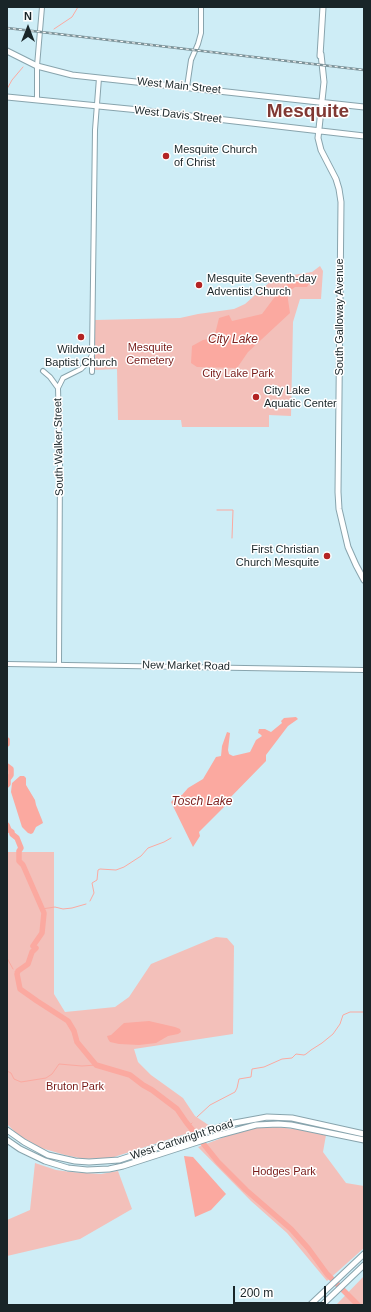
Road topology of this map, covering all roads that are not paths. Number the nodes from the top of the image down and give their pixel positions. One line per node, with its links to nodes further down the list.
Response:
1 (42, 7): 5 (street)
2 (201, 7): 7 (street)
3 (323, 7): 10 (main road, South Galloway Avenue)
4 (7, 51): 5 (main road, West Main Street)
5 (37, 66): 6 (main road, West Main Street); 9 (street)
6 (99, 78): 7 (main road, West Main Street); 11 (street)
7 (187, 87): 10 (main road, West Main Street)
8 (7, 97): 9 (main road, West Davis Street)
9 (37, 100): 11 (main road, West Davis Street)
10 (322, 101): 12 (main road, West Main Street); 13 (main road, South Galloway Avenue)
11 (96, 106): 13 (main road, West Davis Street); 15 (street)
12 (364, 107)
13 (319, 130): 14 (main road, West Davis Street); 19 (main road, South Galloway Avenue)
14 (364, 136)
15 (92, 355): 17 (street); 18 (street, South Walker Street)
16 (43, 370): 18 (street)
17 (92, 372)
18 (58, 388): 21 (street, South Walker Street)
19 (364, 580)
20 (7, 664): 21 (street, New Market Road)
21 (59, 664): 22 (street, New Market Road)
22 (364, 670)
23 (292, 1118): 24 (main road); 26 (main road, West Cartwright Road); 31 (main road, West Cartwright Road)
24 (291, 1125): 28 (main road, West Cartwright Road); 35 (main road, West Cartwright Road)
25 (7, 1130): 32 (main road, West Cartwright Road)
26 (354, 1132): 27 (main road, West Cartwright Road); 28 (main road)
27 (364, 1134)
28 (354, 1138): 30 (main road, West Cartwright Road)
29 (7, 1140): 33 (main road, West Cartwright Road)
30 (364, 1140)
31 (165, 1146): 34 (main road, West Cartwright Road); 35 (main road)
32 (32, 1147): 33 (main road); 34 (main road, West Cartwright Road)
33 (28, 1153): 35 (main road, West Cartwright Road)
34 (138, 1154): 35 (main road)
35 (153, 1158)
36 (364, 1254): 38 (main road)
37 (364, 1265): 39 (main road)
38 (310, 1305)
39 (322, 1305)

